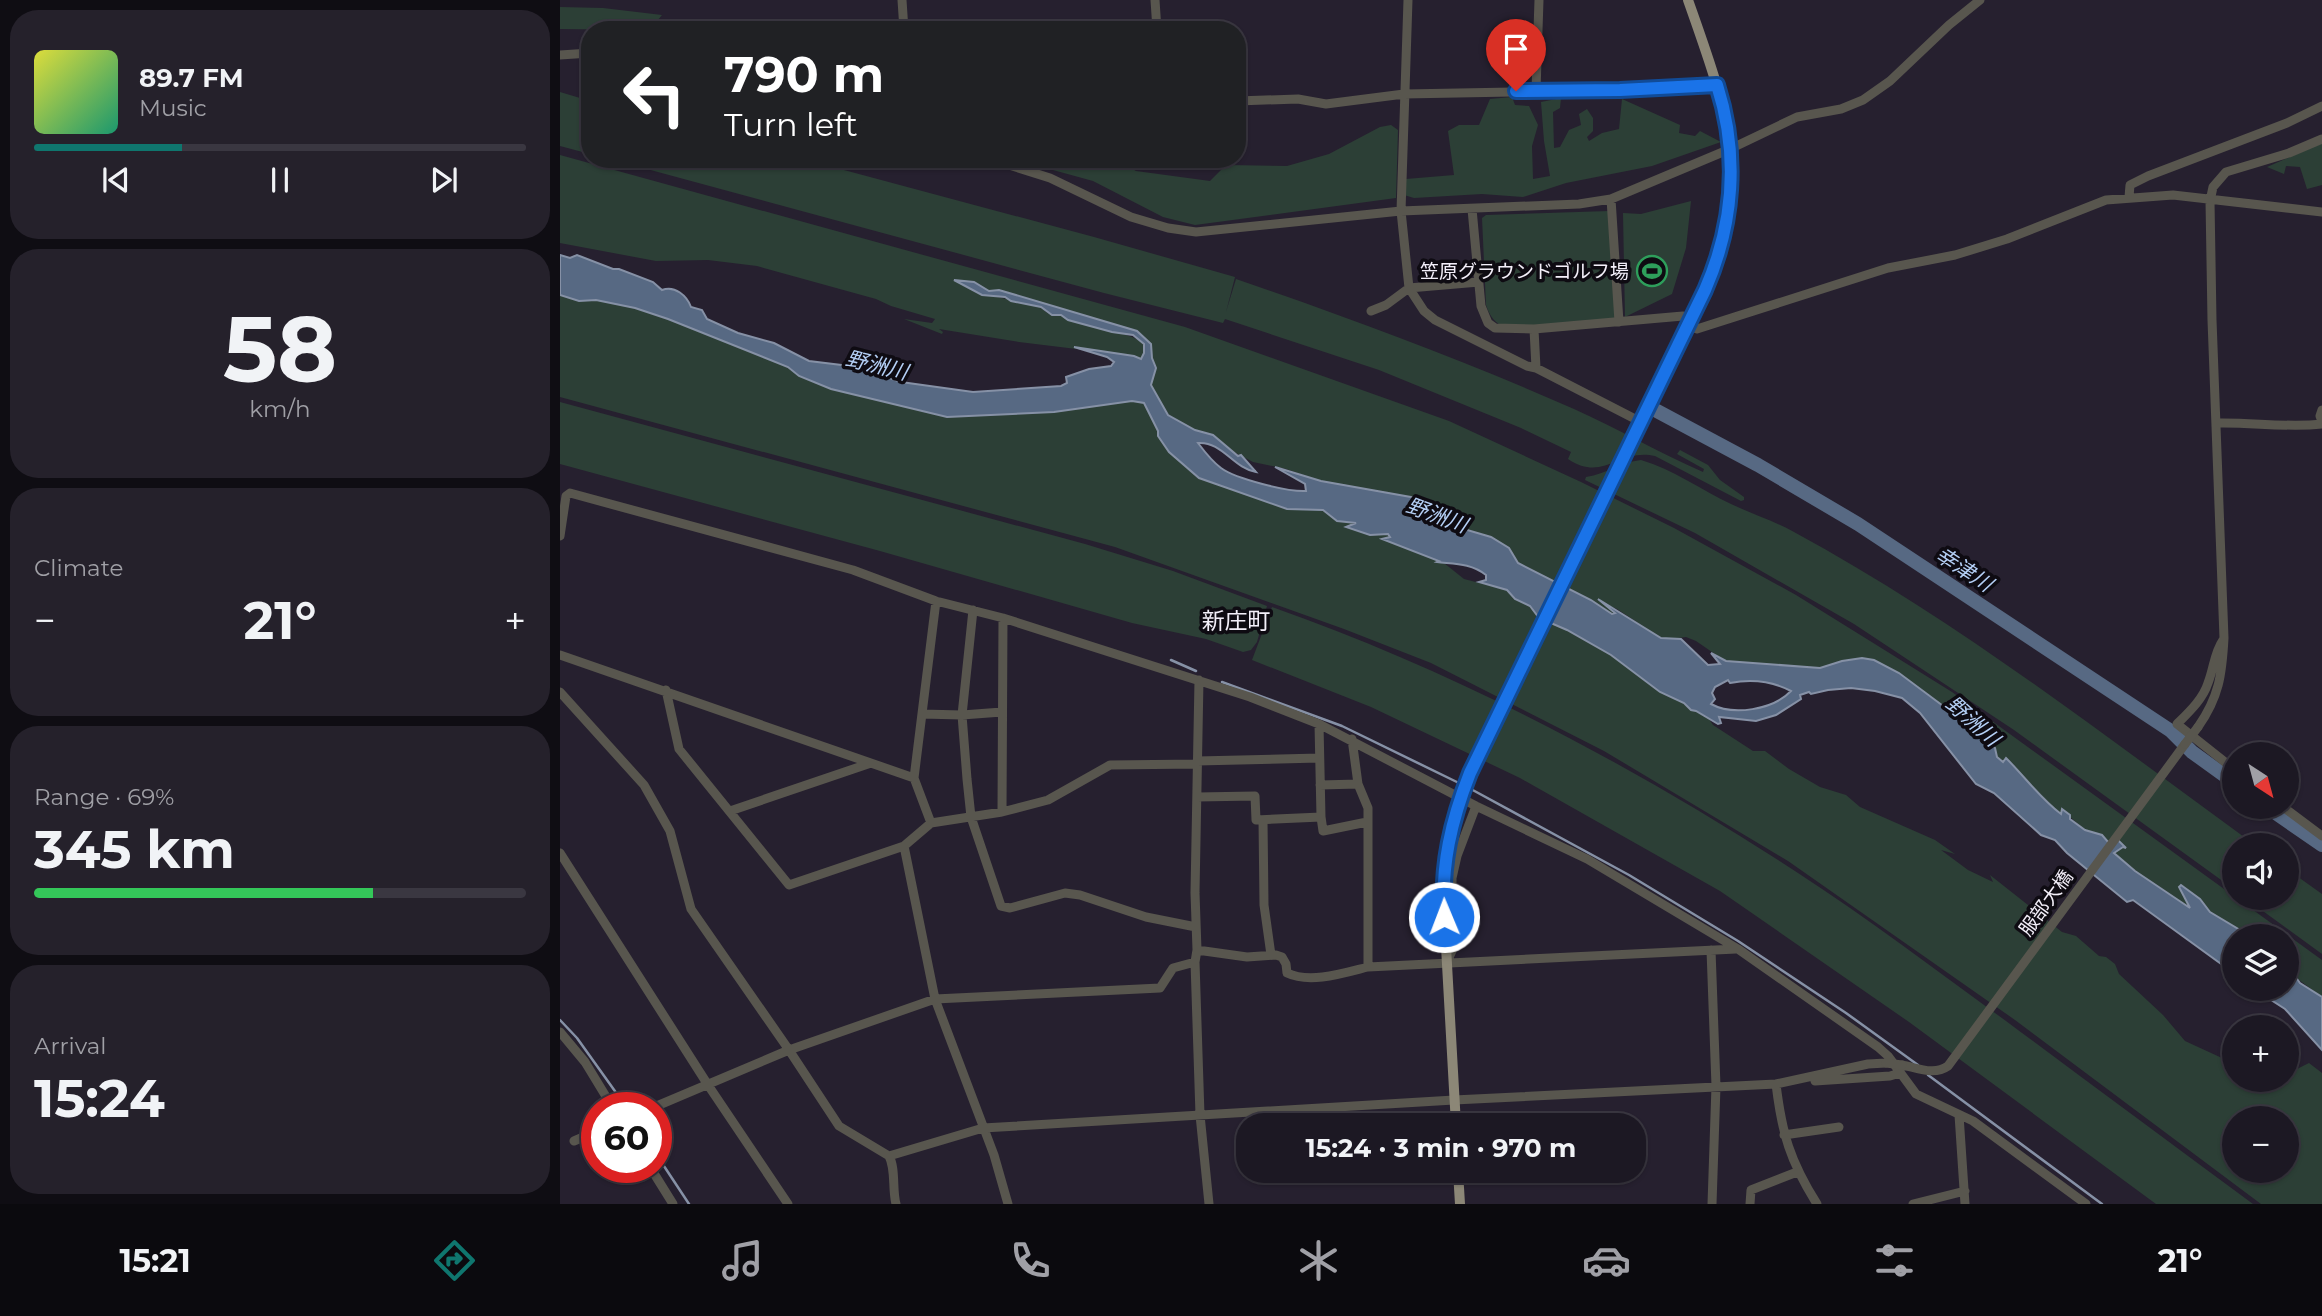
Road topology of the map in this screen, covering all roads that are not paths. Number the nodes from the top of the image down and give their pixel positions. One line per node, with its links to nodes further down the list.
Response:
1 (902, 0): 7 (street)
2 (1155, 0): 8 (street)
3 (1408, 0): 13 (street)
4 (1539, 0): 12 (street)
5 (1688, 0): 11 (main road)
6 (1980, 0): 17 (street)
7 (903, 21)
8 (1156, 21)
9 (581, 54): 10 (street)
10 (560, 55)
11 (1717, 85): 12 (street); 17 (main road)
12 (1536, 90): 13 (street)
13 (1404, 94): 14 (street); 23 (street)
14 (1246, 100)
15 (2322, 106): 19 (street)
16 (2322, 139): 21 (street)
17 (1730, 149): 20 (street); 28 (main road)
18 (1018, 168): 23 (street)
19 (2129, 197): 21 (street); 28 (street)
20 (1611, 199): 22 (street); 29 (street)
21 (2210, 201): 24 (street); 34 (street, 服部大橋)
22 (1472, 209): 23 (street); 25 (street)
23 (1401, 211): 26 (street)
24 (2322, 212)
25 (1479, 282): 26 (street); 30 (street)
26 (1409, 288): 27 (street); 31 (street)
27 (1371, 311)
28 (1685, 321): 29 (street); 33 (main road)
29 (1619, 322): 30 (street)
30 (1535, 329): 31 (street)
31 (1536, 368): 33 (street)
32 (2322, 410): 35 (street)
33 (1641, 422): 76 (main road, bridge)
34 (2216, 423): 35 (street); 40 (street, 服部大橋)
35 (2322, 423)
36 (560, 536): 37 (street)
37 (936, 601): 38 (street); 46 (street)
38 (973, 610): 39 (street); 47 (street)
39 (1003, 618): 42 (street); 45 (street)
40 (2224, 638): 51 (street); 81 (street, 服部大橋, bridge)
41 (560, 654): 43 (street)
42 (1199, 680): 48 (street); 53 (street)
43 (666, 690): 52 (street); 59 (street)
44 (560, 692): 80 (street)
45 (1003, 712): 47 (street); 60 (street)
46 (922, 715): 47 (street); 54 (street)
47 (962, 715): 61 (street)
48 (1319, 724): 49 (street); 50 (street)
49 (1352, 739): 55 (street); 58 (street)
50 (1319, 758): 53 (street); 56 (street)
51 (2222, 759)
52 (871, 763): 54 (street); 59 (street)
53 (1197, 763): 57 (street); 60 (street)
54 (914, 778): 66 (street)
55 (1358, 784): 56 (street); 65 (street)
56 (1320, 785): 62 (street)
57 (1197, 797): 64 (street); 70 (street)
58 (1476, 806): 71 (street); 76 (street)
59 (730, 811): 68 (street)
60 (1002, 812): 61 (street)
61 (971, 817): 66 (street); 70 (street)
62 (1321, 817): 64 (street); 65 (street)
63 (2299, 819): 67 (street)
64 (1263, 820): 74 (street)
65 (1367, 822): 77 (street)
66 (931, 823): 68 (street)
67 (2322, 836)
68 (904, 846): 78 (street)
69 (560, 853): 84 (street)
70 (1196, 927): 72 (street)
71 (1738, 949): 73 (street); 81 (street)
72 (1197, 950): 74 (street); 75 (street)
73 (1711, 950): 76 (street); 85 (street)
74 (1270, 955): 77 (street)
75 (1195, 962): 78 (street); 90 (street)
76 (1447, 964): 77 (street); 88 (main road)
77 (1368, 967)
78 (935, 999): 80 (street); 93 (street)
79 (560, 1032): 86 (street)
80 (789, 1050): 84 (street); 97 (street)
81 (1901, 1069): 82 (street, bridge); 82 (street); 91 (street)
82 (1802, 1079): 83 (street)
83 (1776, 1084): 85 (street); 94 (street)
84 (708, 1085): 87 (street); 103 (street)
85 (1716, 1086): 88 (street); 108 (street)
86 (603, 1092)
87 (672, 1100)
88 (1454, 1100): 89 (main road); 90 (street)
89 (1455, 1113)
90 (1200, 1115): 93 (street); 106 (street)
91 (1959, 1115): 101 (street); 113 (street)
92 (1839, 1127): 94 (street)
93 (983, 1128): 97 (street); 105 (street)
94 (1784, 1135): 98 (street)
95 (581, 1138): 96 (street)
96 (574, 1141)
97 (888, 1156): 104 (street)
98 (1797, 1172): 109 (street); 110 (street)
99 (660, 1183): 102 (street)
100 (1459, 1183): 107 (main road)
101 (1965, 1191): 111 (street); 112 (street)
102 (673, 1204)
103 (788, 1204)
104 (896, 1204)
105 (1008, 1204)
106 (1209, 1204)
107 (1460, 1204)
108 (1712, 1204)
109 (1750, 1204)
110 (1817, 1204)
111 (1913, 1204)
112 (1965, 1204)
113 (2086, 1204)

